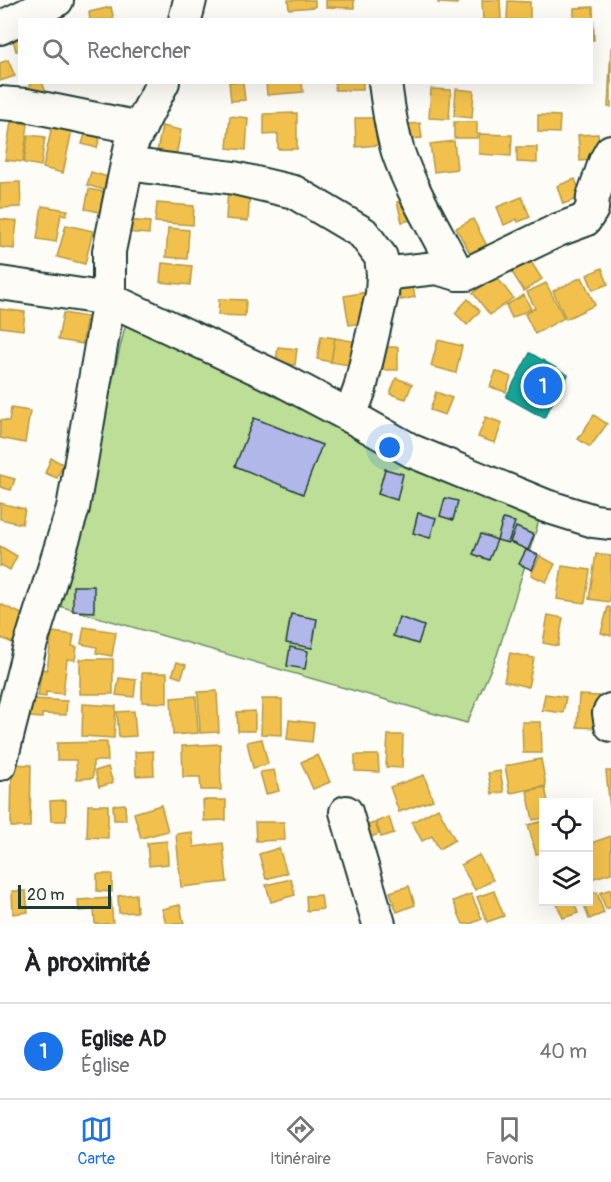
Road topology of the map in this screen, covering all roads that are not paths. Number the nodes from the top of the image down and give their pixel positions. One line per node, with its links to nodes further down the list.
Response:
1 (57, 0): 3 (street)
2 (190, 0): 4 (street)
3 (20, 18)
4 (185, 18)
5 (18, 19): 6 (street)
6 (0, 28)
7 (162, 84): 10 (street)
8 (385, 84): 14 (street)
9 (0, 103): 10 (street)
10 (140, 128): 12 (street)
11 (611, 152): 14 (street)
12 (127, 164): 13 (street); 16 (street)
13 (383, 274): 14 (street); 17 (street)
14 (458, 274)
15 (0, 283): 16 (street)
16 (109, 299): 17 (street); 21 (street)
17 (350, 416): 18 (street)
18 (611, 523)
19 (611, 710): 20 (street)
20 (611, 725)
21 (0, 764)
22 (346, 812): 23 (street)
23 (379, 924)

